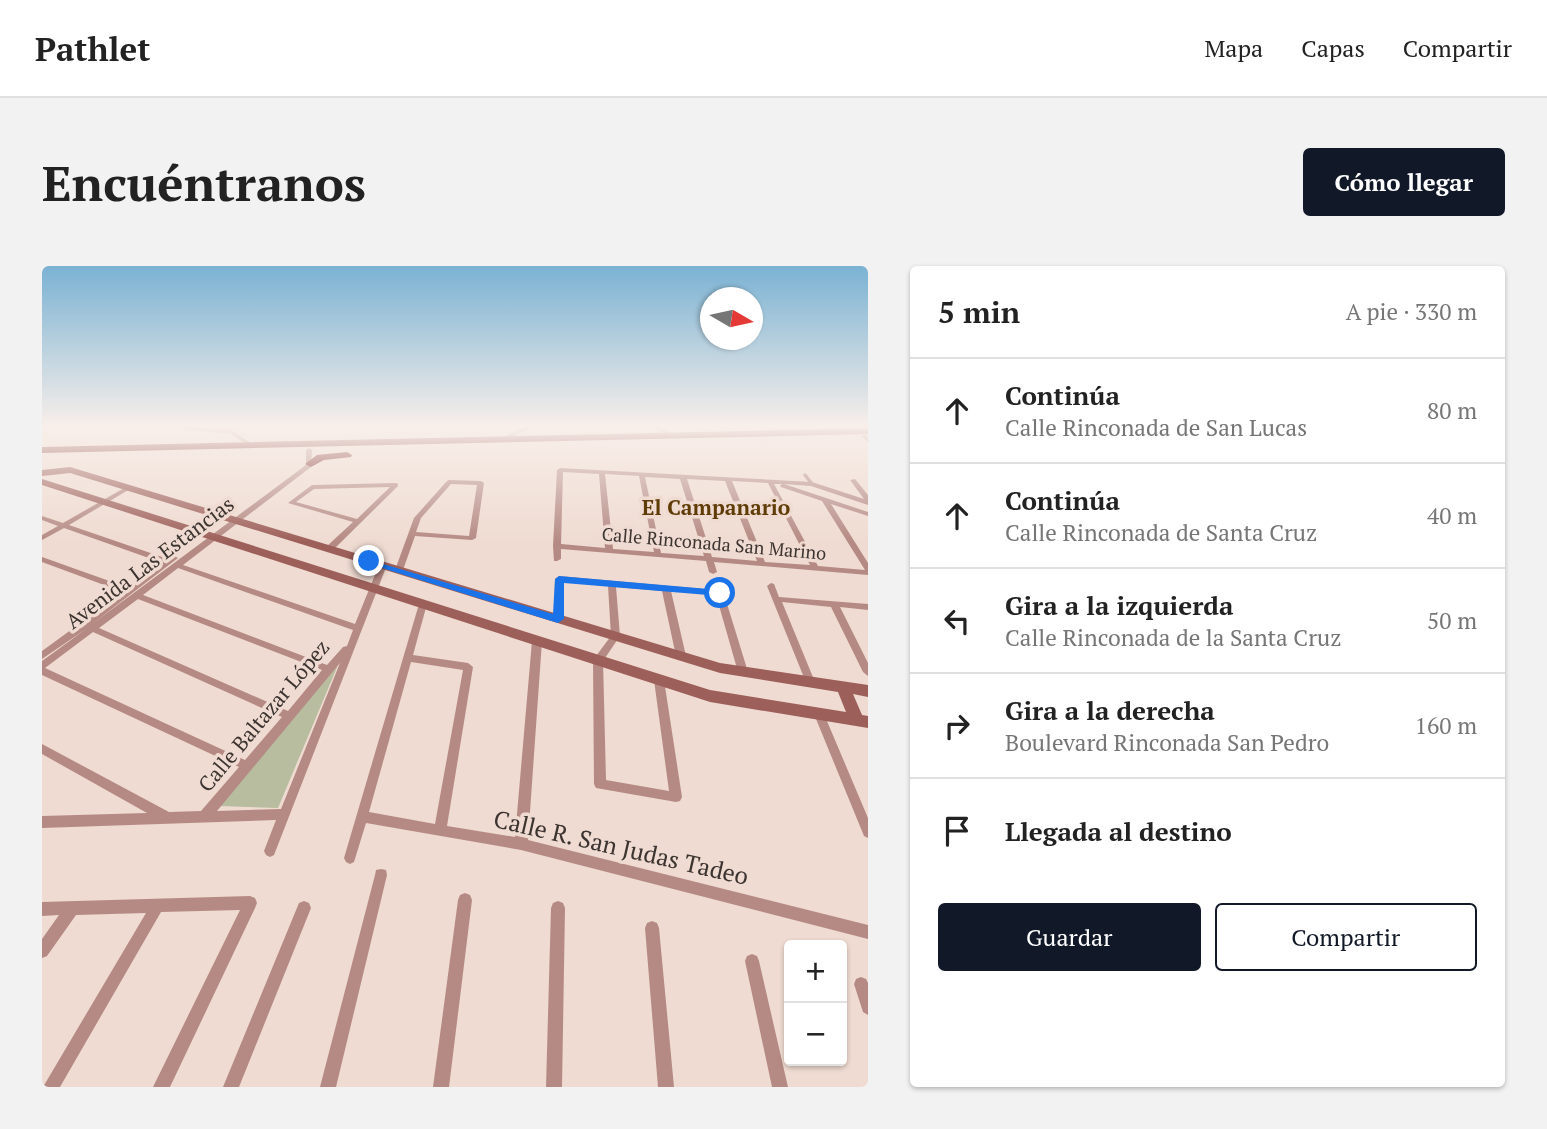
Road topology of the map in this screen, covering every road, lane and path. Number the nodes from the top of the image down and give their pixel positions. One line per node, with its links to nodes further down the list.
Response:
1 (301, 465): 18 (street, Avenida Las Estancias)
2 (602, 472): 4 (street); 24 (street); 26 (street)
3 (42, 473): 12 (street)
4 (642, 475): 6 (street); 27 (street)
5 (805, 475): 11 (lane)
6 (684, 477): 7 (street); 30 (street)
7 (728, 480): 10 (street); 32 (street)
8 (853, 480): 15 (street)
9 (42, 482): 14 (street)
10 (770, 482): 11 (street); 13 (street); 34 (street)
11 (811, 484): 15 (street)
12 (128, 488): 14 (street); 18 (street)
13 (825, 500): 16 (street); 36 (street)
14 (104, 502): 20 (street); 22 (street)
15 (868, 502)
16 (868, 514)
17 (42, 519): 20 (street)
18 (232, 519): 22 (street, Avenida Las Estancias); 25 (street)
19 (358, 521): 19 (street); 25 (street)
20 (63, 526): 23 (street); 31 (street)
21 (412, 534): 21 (street); 35 (street)
22 (209, 536): 31 (street, Avenida Las Estancias); 40 (street)
23 (42, 538)
24 (557, 546): 26 (street, Calle Rinconada San Marino); 29 (street)
25 (329, 549): 33 (street)
26 (608, 551): 27 (street, Calle Rinconada San Marino)
27 (658, 555): 30 (street, Calle Rinconada San Marino)
28 (42, 559): 42 (street)
29 (557, 559)
30 (709, 559): 32 (street, Calle Rinconada San Marino); 43 (street)
31 (172, 563): 42 (street, Avenida Las Estancias); 51 (street)
32 (762, 564): 34 (street, Calle Rinconada San Marino)
33 (383, 565): 35 (street); 40 (street)
34 (815, 568): 36 (street, Calle Rinconada San Marino)
35 (399, 570): 37 (street)
36 (868, 571)
37 (417, 576): 45 (street); 49 (street)
38 (612, 583): 41 (street); 49 (street); 52 (street)
39 (771, 586): 44 (street)
40 (374, 588): 45 (street); 51 (street)
41 (666, 588): 43 (street); 56 (street)
42 (133, 593): 50 (street, Avenida Las Estancias); 60 (street)
43 (720, 593): 61 (street)
44 (776, 598): 47 (street); 64 (street)
45 (410, 600): 46 (street)
46 (423, 604): 54 (street); 57 (street)
47 (834, 604): 48 (street); 62 (street)
48 (868, 607)
49 (558, 619): 52 (street)
50 (88, 626): 55 (street, Avenida Las Estancias); 59 (street, Avenida Las Estancias); 68 (street)
51 (358, 628): 53 (street)
52 (616, 636): 56 (street); 58 (street)
53 (353, 641): 60 (street, Calle Baltazar López); 72 (street)
54 (537, 641): 58 (street); 79 (street)
55 (42, 656)
56 (681, 656): 61 (street)
57 (408, 658): 74 (street); 77 (street)
58 (598, 660): 63 (street); 63 (street)
59 (42, 668): 71 (street)
60 (329, 669): 68 (street, Calle Baltazar López)
61 (743, 672): 64 (street)
62 (868, 672)
63 (659, 680): 67 (street)
64 (810, 682): 65 (street)
65 (843, 687): 66 (street); 69 (street)
66 (868, 691)
67 (819, 714): 69 (street); 78 (street)
68 (289, 716): 71 (street, Calle Baltazar López)
69 (862, 721)
70 (42, 749): 75 (street)
71 (247, 766): 73 (street, Calle Baltazar López)
72 (285, 814): 73 (street); 80 (street)
73 (204, 817): 75 (street)
74 (362, 817): 77 (street, Calle R. San Judas Tadeo); 81 (street)
75 (169, 818): 76 (street)
76 (42, 822)
77 (440, 831): 79 (street, Calle R. San Judas Tadeo)
78 (868, 832)
79 (521, 844): 90 (street, Calle R. San Judas Tadeo)
80 (270, 851)
81 (350, 858)
82 (381, 875): 98 (street)
83 (465, 900): 99 (street)
84 (158, 905): 85 (street); 95 (street); 96 (street)
85 (73, 907): 88 (street); 91 (street)
86 (304, 908): 97 (street)
87 (558, 908): 100 (street)
88 (42, 909)
89 (652, 928): 101 (street)
90 (868, 932)
91 (42, 951)
92 (752, 961): 102 (street)
93 (860, 984): 94 (street)
94 (868, 1007)
95 (51, 1087)
96 (161, 1087)
97 (231, 1087)
98 (328, 1087)
99 (441, 1087)
100 (554, 1087)
101 (666, 1087)
102 (780, 1087)

